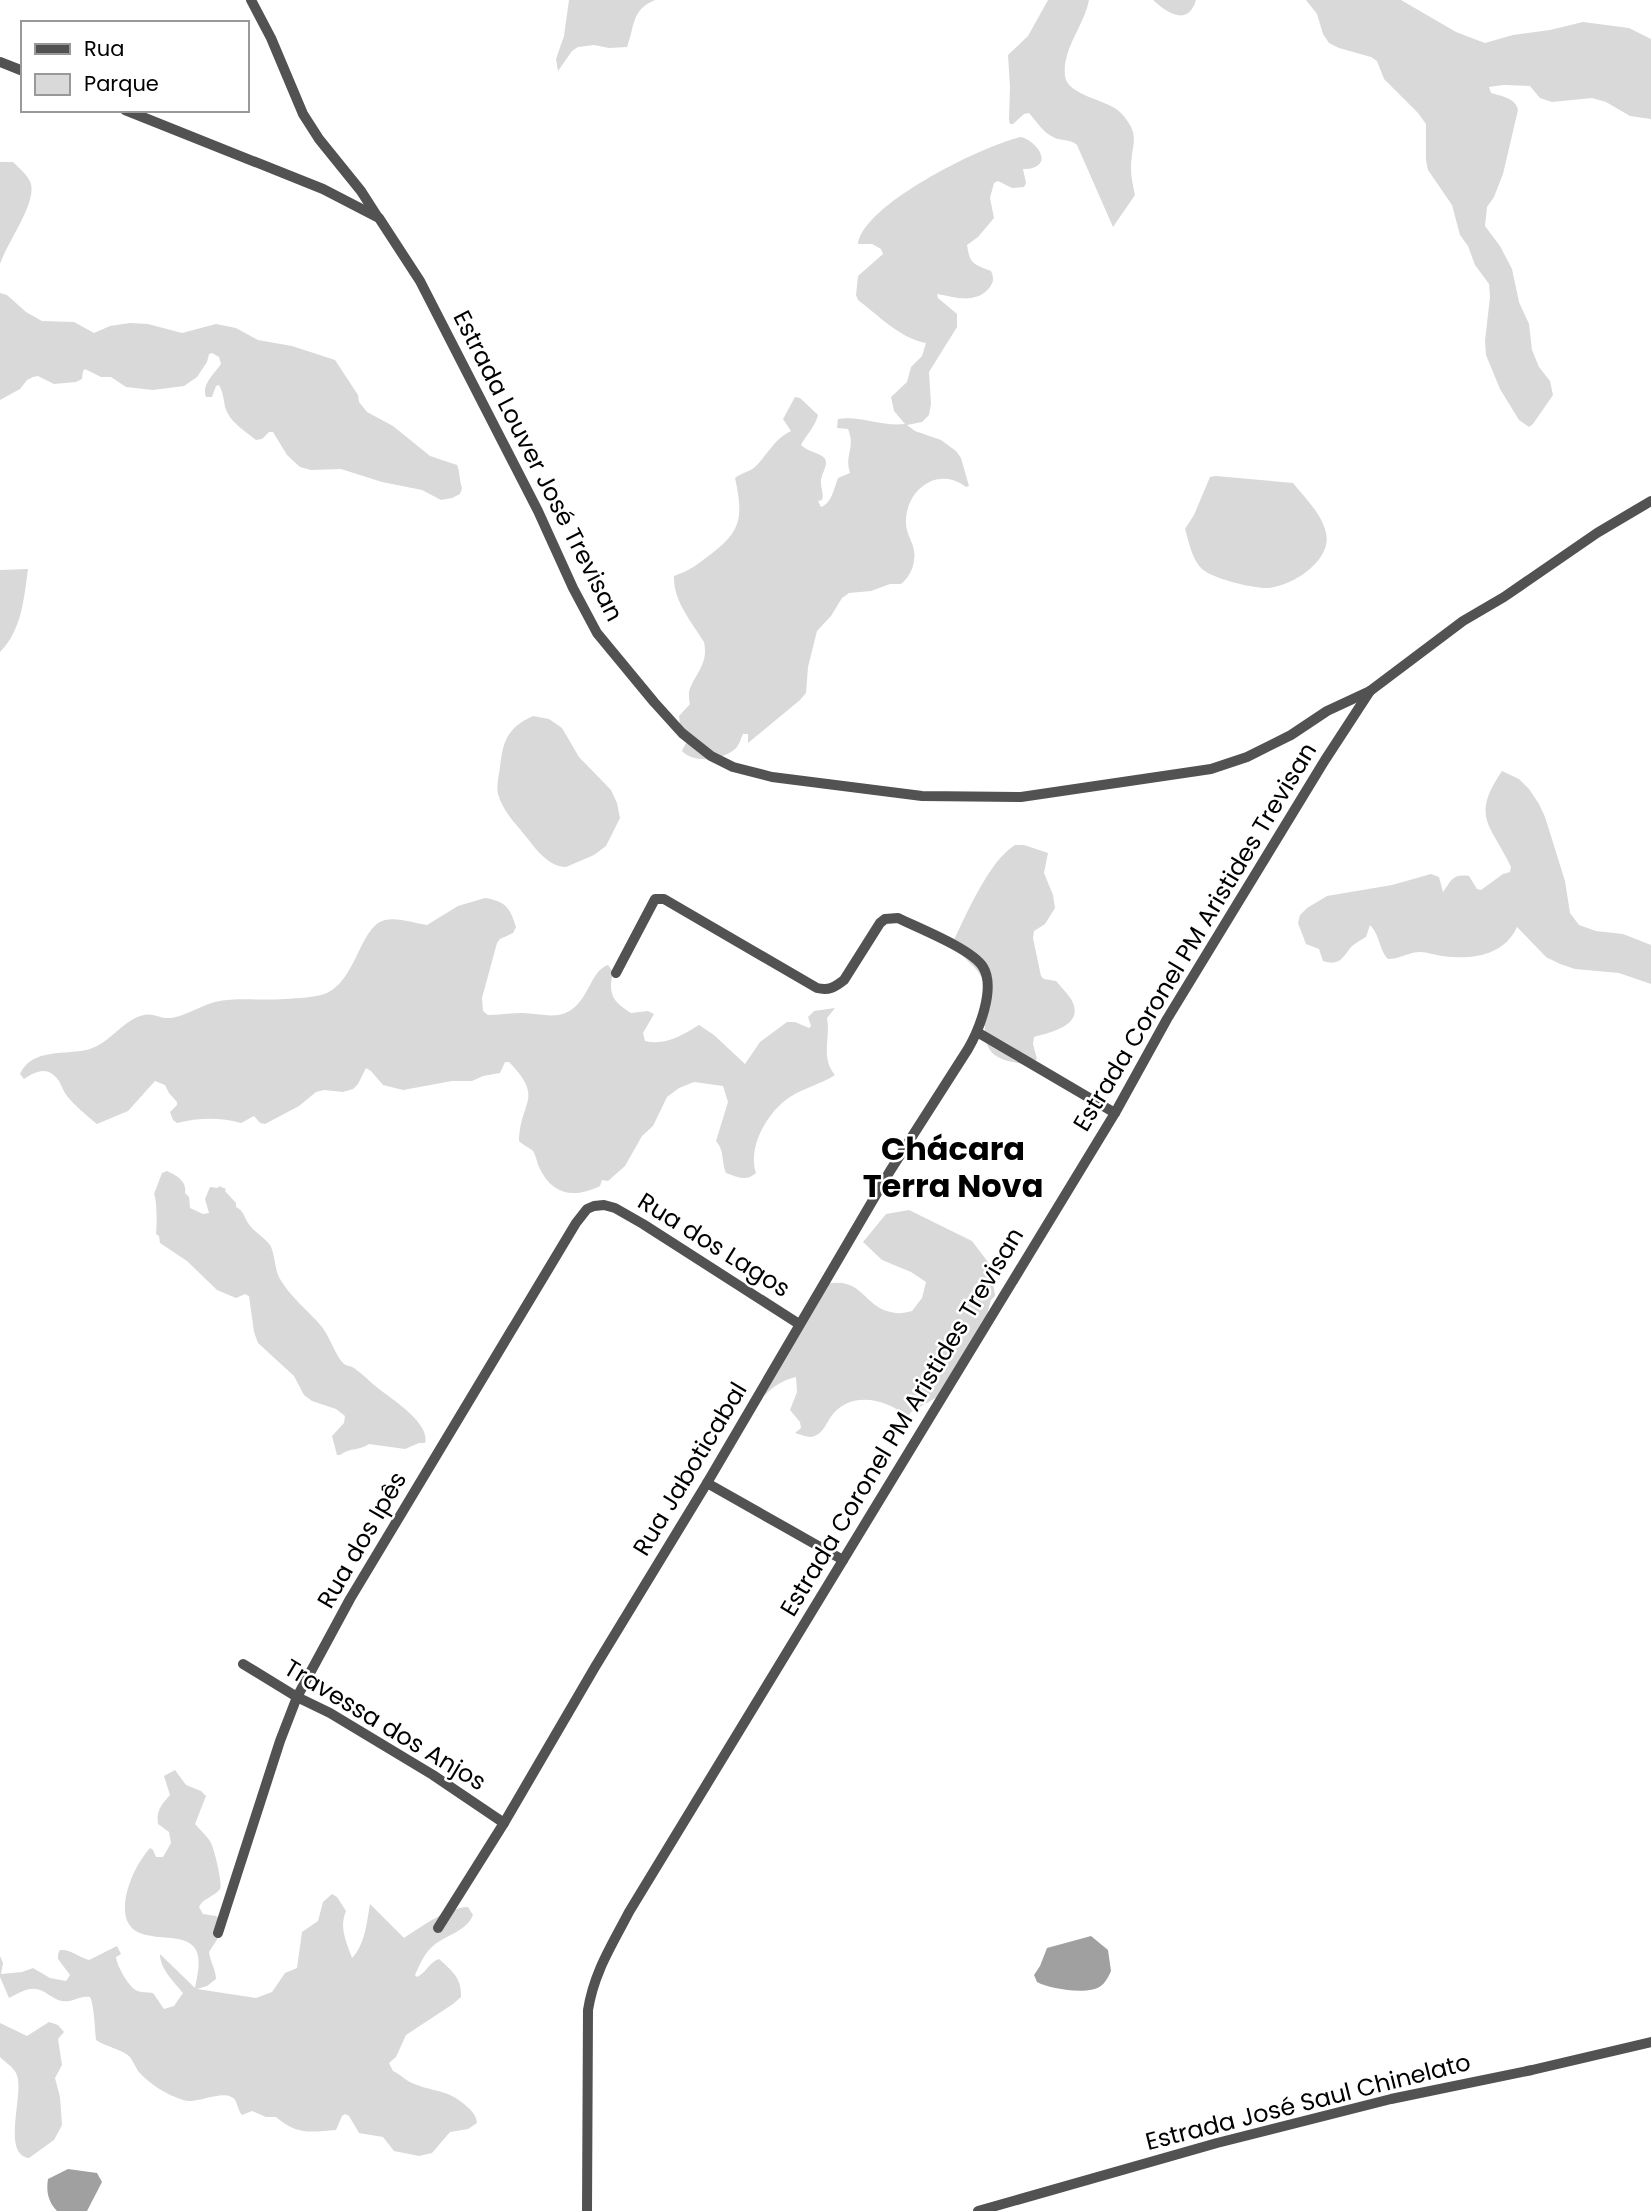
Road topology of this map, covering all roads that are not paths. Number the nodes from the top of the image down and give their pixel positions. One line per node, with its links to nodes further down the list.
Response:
1 (251, 0): 5 (street)
2 (0, 62): 3 (street)
3 (21, 70)
4 (130, 112): 5 (street, Estrada Louver José Trevisan)
5 (379, 219): 7 (street, Estrada Louver José Trevisan)
6 (1651, 501): 7 (street, Estrada Louver José Trevisan)
7 (1370, 691): 10 (street, Estrada Coronel PM Aristides Trevisan)
8 (616, 973): 9 (street, Rua Jaboticabal)
9 (978, 1032): 10 (street); 12 (street, Rua Jaboticabal)
10 (1115, 1113): 14 (street, Estrada Coronel PM Aristides Trevisan)
11 (604, 1205): 12 (street, Rua dos Lagos); 16 (street, Rua dos Ipês)
12 (799, 1324): 13 (street, Rua Jaboticabal)
13 (707, 1483): 14 (street); 17 (street, Rua Jaboticabal)
14 (843, 1560): 21 (street, Estrada Coronel PM Aristides Trevisan)
15 (243, 1664): 16 (street, Travessa dos Anjos)
16 (297, 1697): 17 (street, Travessa dos Anjos); 19 (street, Rua dos Ipês)
17 (504, 1823): 18 (street, Rua Jaboticabal)
18 (438, 1928)
19 (218, 1933)
20 (1651, 2042): 22 (street, Estrada José Saul Chinelato)
21 (587, 2211)
22 (978, 2211)

